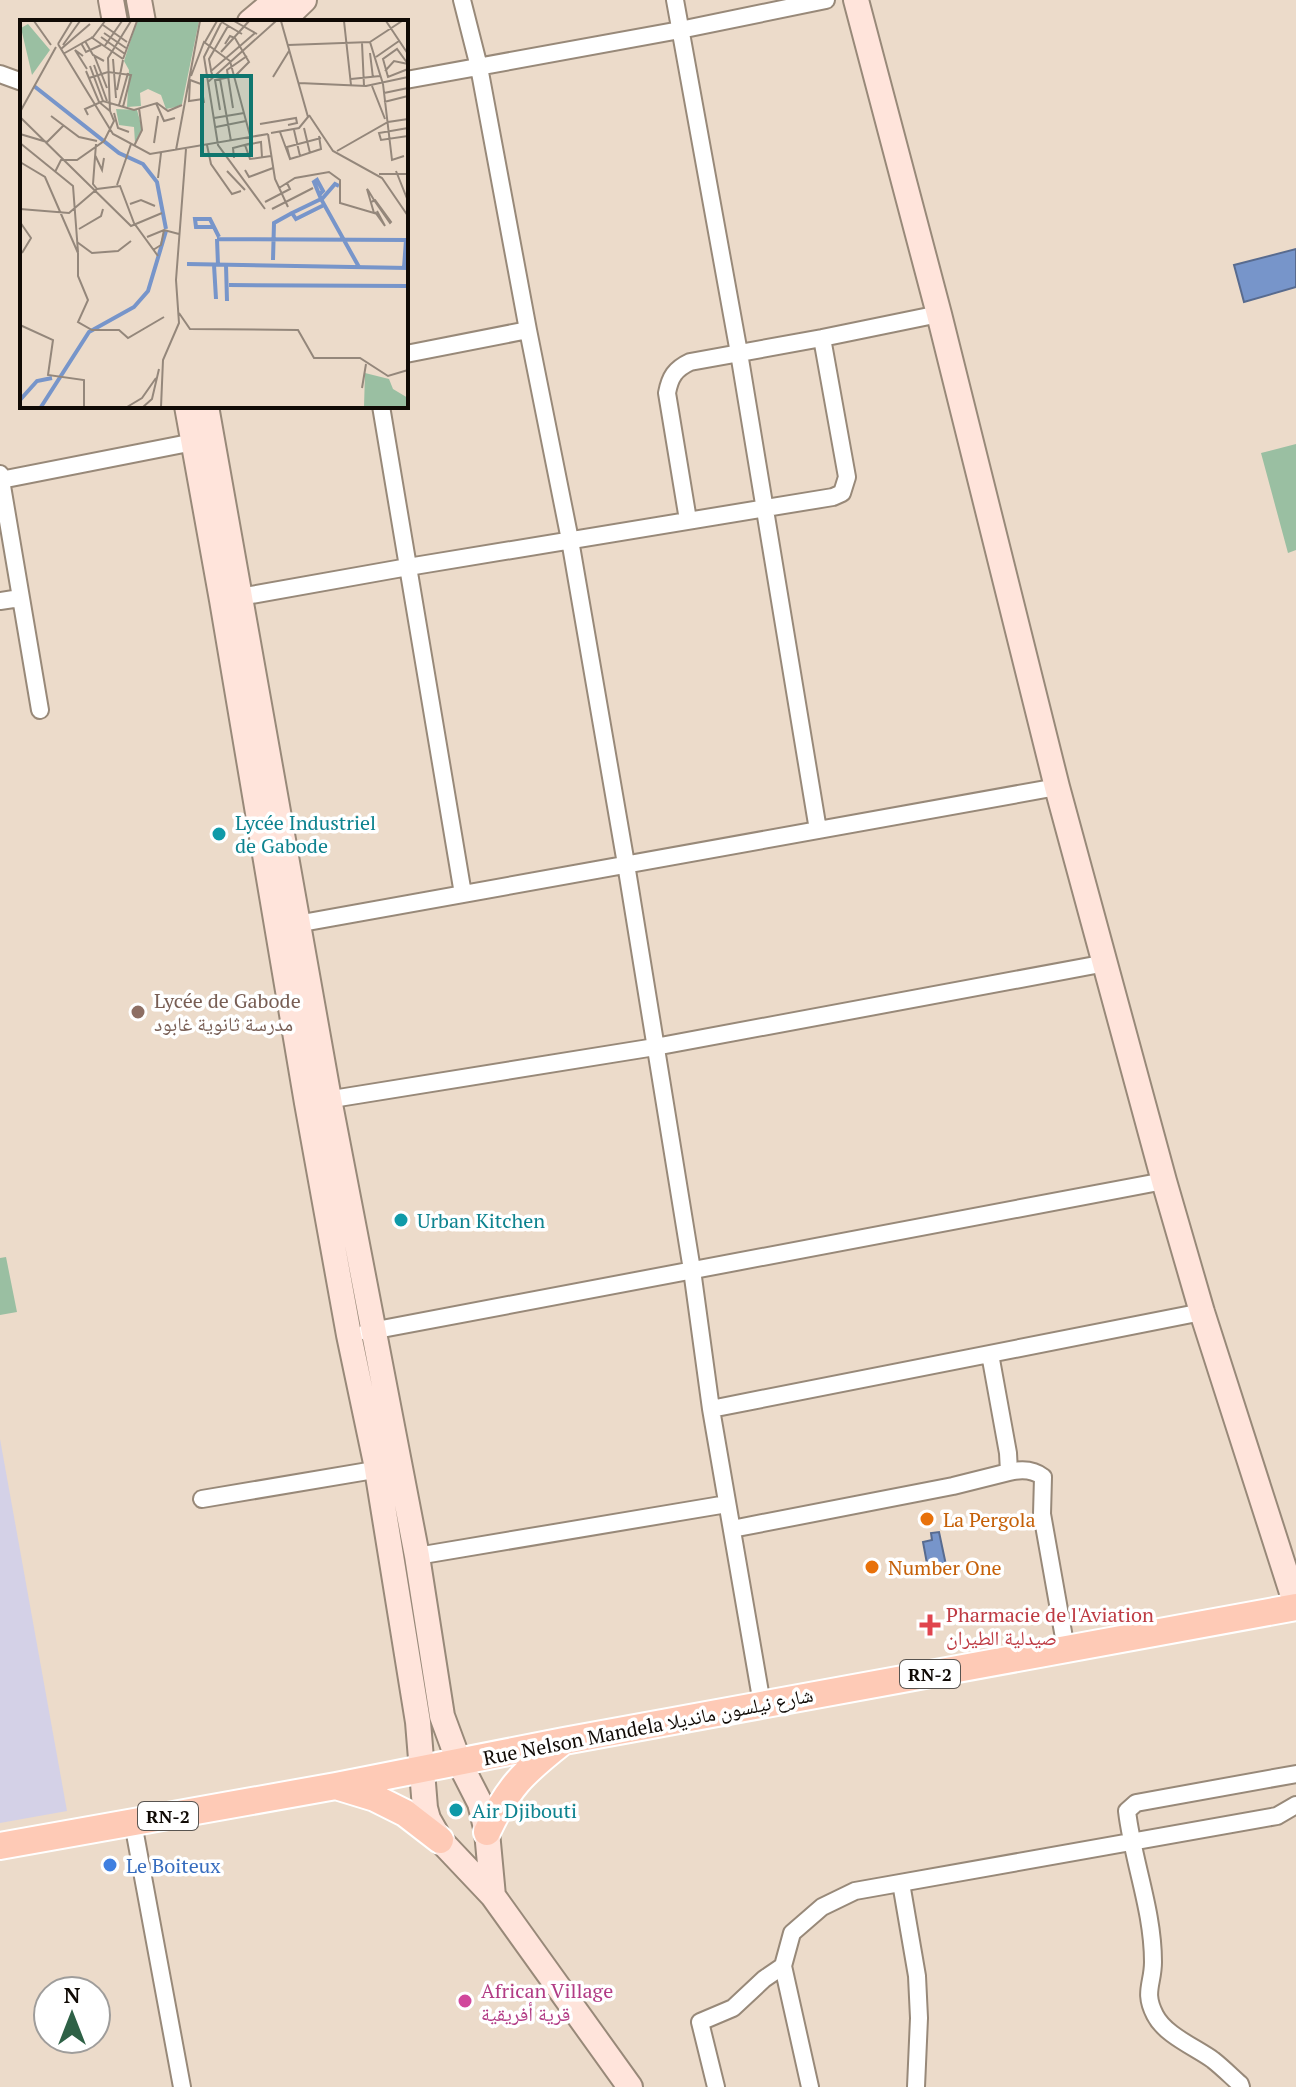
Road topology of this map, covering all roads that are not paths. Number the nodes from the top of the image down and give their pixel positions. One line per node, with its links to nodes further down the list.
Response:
1 (111, 0): 9 (street)
2 (139, 0): 10 (street)
3 (304, 0): 8 (street)
4 (462, 0): 13 (street)
5 (675, 0): 12 (street)
6 (826, 0): 12 (street)
7 (856, 0): 17 (street)
8 (276, 6): 11 (street)
9 (115, 20)
10 (143, 20)
11 (253, 20)
12 (680, 30): 13 (street); 20 (street)
13 (479, 67): 15 (street); 18 (street)
14 (0, 74): 16 (street)
15 (408, 80)
16 (20, 81)
17 (939, 314): 19 (street); 35 (street)
18 (528, 330): 21 (street); 29 (street)
19 (822, 338): 20 (street); 27 (street)
20 (739, 353): 27 (street); 28 (street)
21 (408, 354)
22 (188, 408): 25 (street)
23 (206, 408): 25 (street)
24 (381, 408): 30 (street)
25 (203, 440): 26 (street); 31 (street); 39 (street)
26 (1, 477): 32 (street)
27 (764, 508): 28 (street); 36 (street)
28 (688, 520): 29 (street)
29 (570, 540): 30 (street); 37 (street)
30 (408, 567): 31 (street); 38 (street)
31 (240, 597): 39 (street)
32 (20, 598): 33 (street); 34 (street)
33 (0, 601)
34 (40, 710)
35 (1057, 787): 36 (street); 40 (street)
36 (818, 830): 37 (street)
37 (626, 864): 38 (street); 41 (street)
38 (463, 894): 39 (street)
39 (288, 926): 42 (street)
40 (1106, 963): 41 (street); 43 (street)
41 (655, 1047): 42 (street); 44 (street)
42 (318, 1101): 46 (street); 47 (street)
43 (1164, 1181): 44 (street); 45 (street)
44 (692, 1270): 46 (street); 49 (street)
45 (1202, 1312): 48 (street); 56 (street)
46 (373, 1331): 47 (street); 50 (street)
47 (349, 1335): 50 (street)
48 (990, 1354): 49 (street); 51 (street)
49 (711, 1409): 53 (street)
50 (388, 1467): 52 (street); 55 (street); 61 (street)
51 (1009, 1472): 54 (street); 57 (street)
52 (202, 1499)
53 (727, 1504): 54 (street); 55 (street)
54 (732, 1529): 58 (street)
55 (417, 1556): 60 (street)
56 (1296, 1606): 57 (main road, Rue Nelson Mandela شارع نيلسون مانديلا / RN-2)
57 (1066, 1649): 58 (main road, Rue Nelson Mandela شارع نيلسون مانديلا / RN-2)
58 (762, 1704): 59 (main road, Rue Nelson Mandela شارع نيلسون مانديلا / RN-2)
59 (564, 1741): 60 (main road, Rue Nelson Mandela شارع نيلسون مانديلا / RN-2); 66 (main road)
60 (459, 1762): 61 (main road, Rue Nelson Mandela شارع نيلسون مانديلا / RN-2); 66 (street)
61 (422, 1769): 63 (main road, Rue Nelson Mandela شارع نيلسون مانديلا / RN-2); 67 (street)
62 (1296, 1774): 68 (street)
63 (336, 1786): 65 (main road, Rue Nelson Mandela شارع نيلسون مانديلا / RN-2); 67 (main road)
64 (1296, 1805): 68 (street)
65 (133, 1823): 69 (main road, Rue Nelson Mandela شارع نيلسون مانديلا / RN-2); 73 (street)
66 (487, 1832): 71 (street)
67 (440, 1840): 71 (street)
68 (1131, 1842): 70 (street); 78 (street)
69 (0, 1846)
70 (901, 1883): 72 (street); 77 (street)
71 (493, 1896): 74 (street)
72 (783, 1966): 75 (street); 76 (street)
73 (182, 2087)
74 (630, 2087)
75 (716, 2087)
76 (810, 2087)
77 (916, 2087)
78 (1241, 2087)

